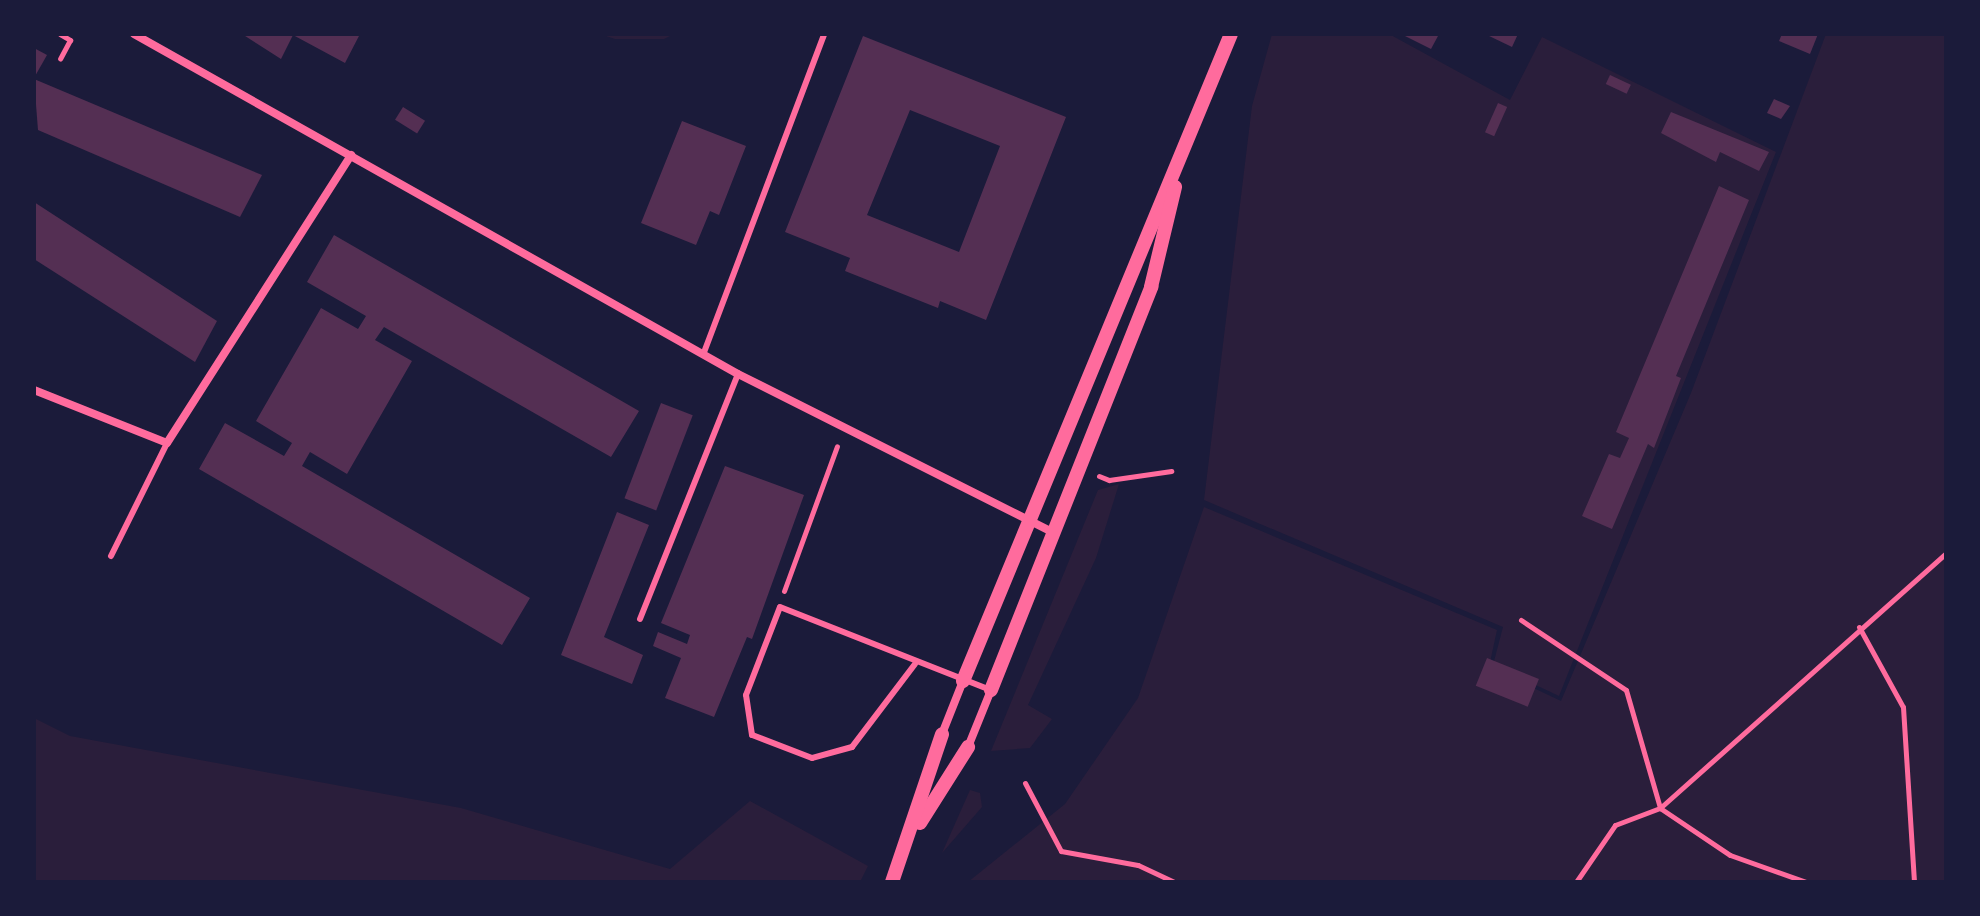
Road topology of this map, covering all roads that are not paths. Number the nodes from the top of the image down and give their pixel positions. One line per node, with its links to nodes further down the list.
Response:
1 (134, 34): 4 (street)
2 (824, 34): 6 (lane)
3 (1231, 34): 5 (street)
4 (351, 155): 6 (street); 9 (street)
5 (1181, 160): 10 (street); 11 (street)
6 (703, 355): 7 (street)
7 (738, 374): 10 (street); 13 (lane)
8 (34, 390): 9 (street)
9 (167, 443): 12 (lane)
10 (1028, 522): 11 (street); 15 (street)
11 (1052, 532): 16 (street)
12 (111, 556)
13 (640, 619)
14 (915, 664): 14 (lane); 15 (lane)
15 (963, 681): 16 (lane); 17 (street)
16 (991, 690): 18 (street)
17 (942, 734): 19 (street)
18 (968, 747): 19 (street)
19 (910, 840): 20 (street)
20 (892, 882)

